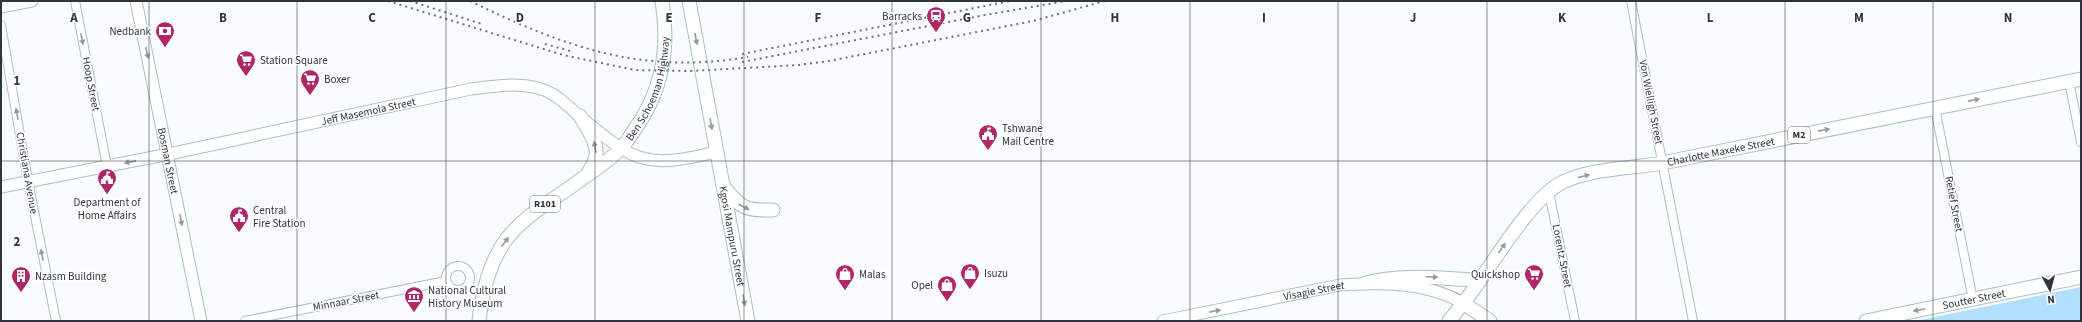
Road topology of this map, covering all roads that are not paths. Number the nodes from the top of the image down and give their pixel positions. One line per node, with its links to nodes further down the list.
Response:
1 (32, 1): 7 (main road)
2 (75, 1): 17 (street, Hoop Street, one-way to 17)
3 (136, 1): 15 (main road, Bosman Street, one-way to 15)
4 (661, 1): 13 (main road, Ben Schoeman Highway / R101)
5 (689, 1): 14 (main road, one-way to 14)
6 (1632, 1): 16 (street, Von Wielligh Street)
7 (1, 7)
8 (1, 25): 19 (street, Christiana Avenue, one-way to 8)
9 (2075, 80): 10 (main road, Charlotte Maxeke Street / M2, one-way to 9); 12 (street)
10 (1936, 108): 16 (main road, Charlotte Maxeke Street / M2, one-way to 10); 28 (street, Retief Street)
11 (580, 116): 13 (main road, Jeff Masemola Street); 15 (main road, Jeff Masemola Street); 18 (main road, one-way to 11)
12 (2081, 142)
13 (621, 149): 14 (main road, Jeff Masemola Street); 18 (main road, R101)
14 (716, 152): 20 (main road, Kgosi Mampuru Street)
15 (169, 154): 17 (main road, Jeff Masemola Street, one-way to 17); 31 (main road, Bosman Street, one-way to 31)
16 (1662, 163): 22 (main road, Charlotte Maxeke Street / M2, one-way to 16); 39 (street, Von Wielligh Street)
17 (106, 166): 19 (main road, Jeff Masemola Street)
18 (584, 177): 33 (main road, R101, one-way to 18)
19 (28, 181): 21 (main road, Jeff Masemola Street); 30 (street, Christiana Avenue, one-way to 19)
20 (723, 186): 23 (main road, one-way to 23); 34 (main road, Kgosi Mampuru Street, one-way to 34)
21 (1, 187)
22 (1549, 192): 25 (main road, Charlotte Maxeke Street / M2, one-way to 22); 38 (street, Lorentz Street)
23 (773, 210)
24 (2081, 277): 28 (main road, Soutter Street)
25 (1480, 280): 27 (main road, one-way to 25); 29 (main road, Charlotte Maxeke Street / M2)
26 (446, 281): 32 (street, Minnaar Street)
27 (1366, 283): 29 (main road, Visagie Street); 35 (main road, Visagie Street, one-way to 27)
28 (1973, 300): 40 (main road, Soutter Street, one-way to 40)
29 (1463, 303): 36 (main road, M2); 37 (main road)
30 (56, 321)
31 (201, 321)
32 (245, 321)
33 (479, 321)
34 (748, 321)
35 (1163, 321)
36 (1450, 321)
37 (1490, 321)
38 (1575, 321)
39 (1693, 321)
40 (1866, 321)

